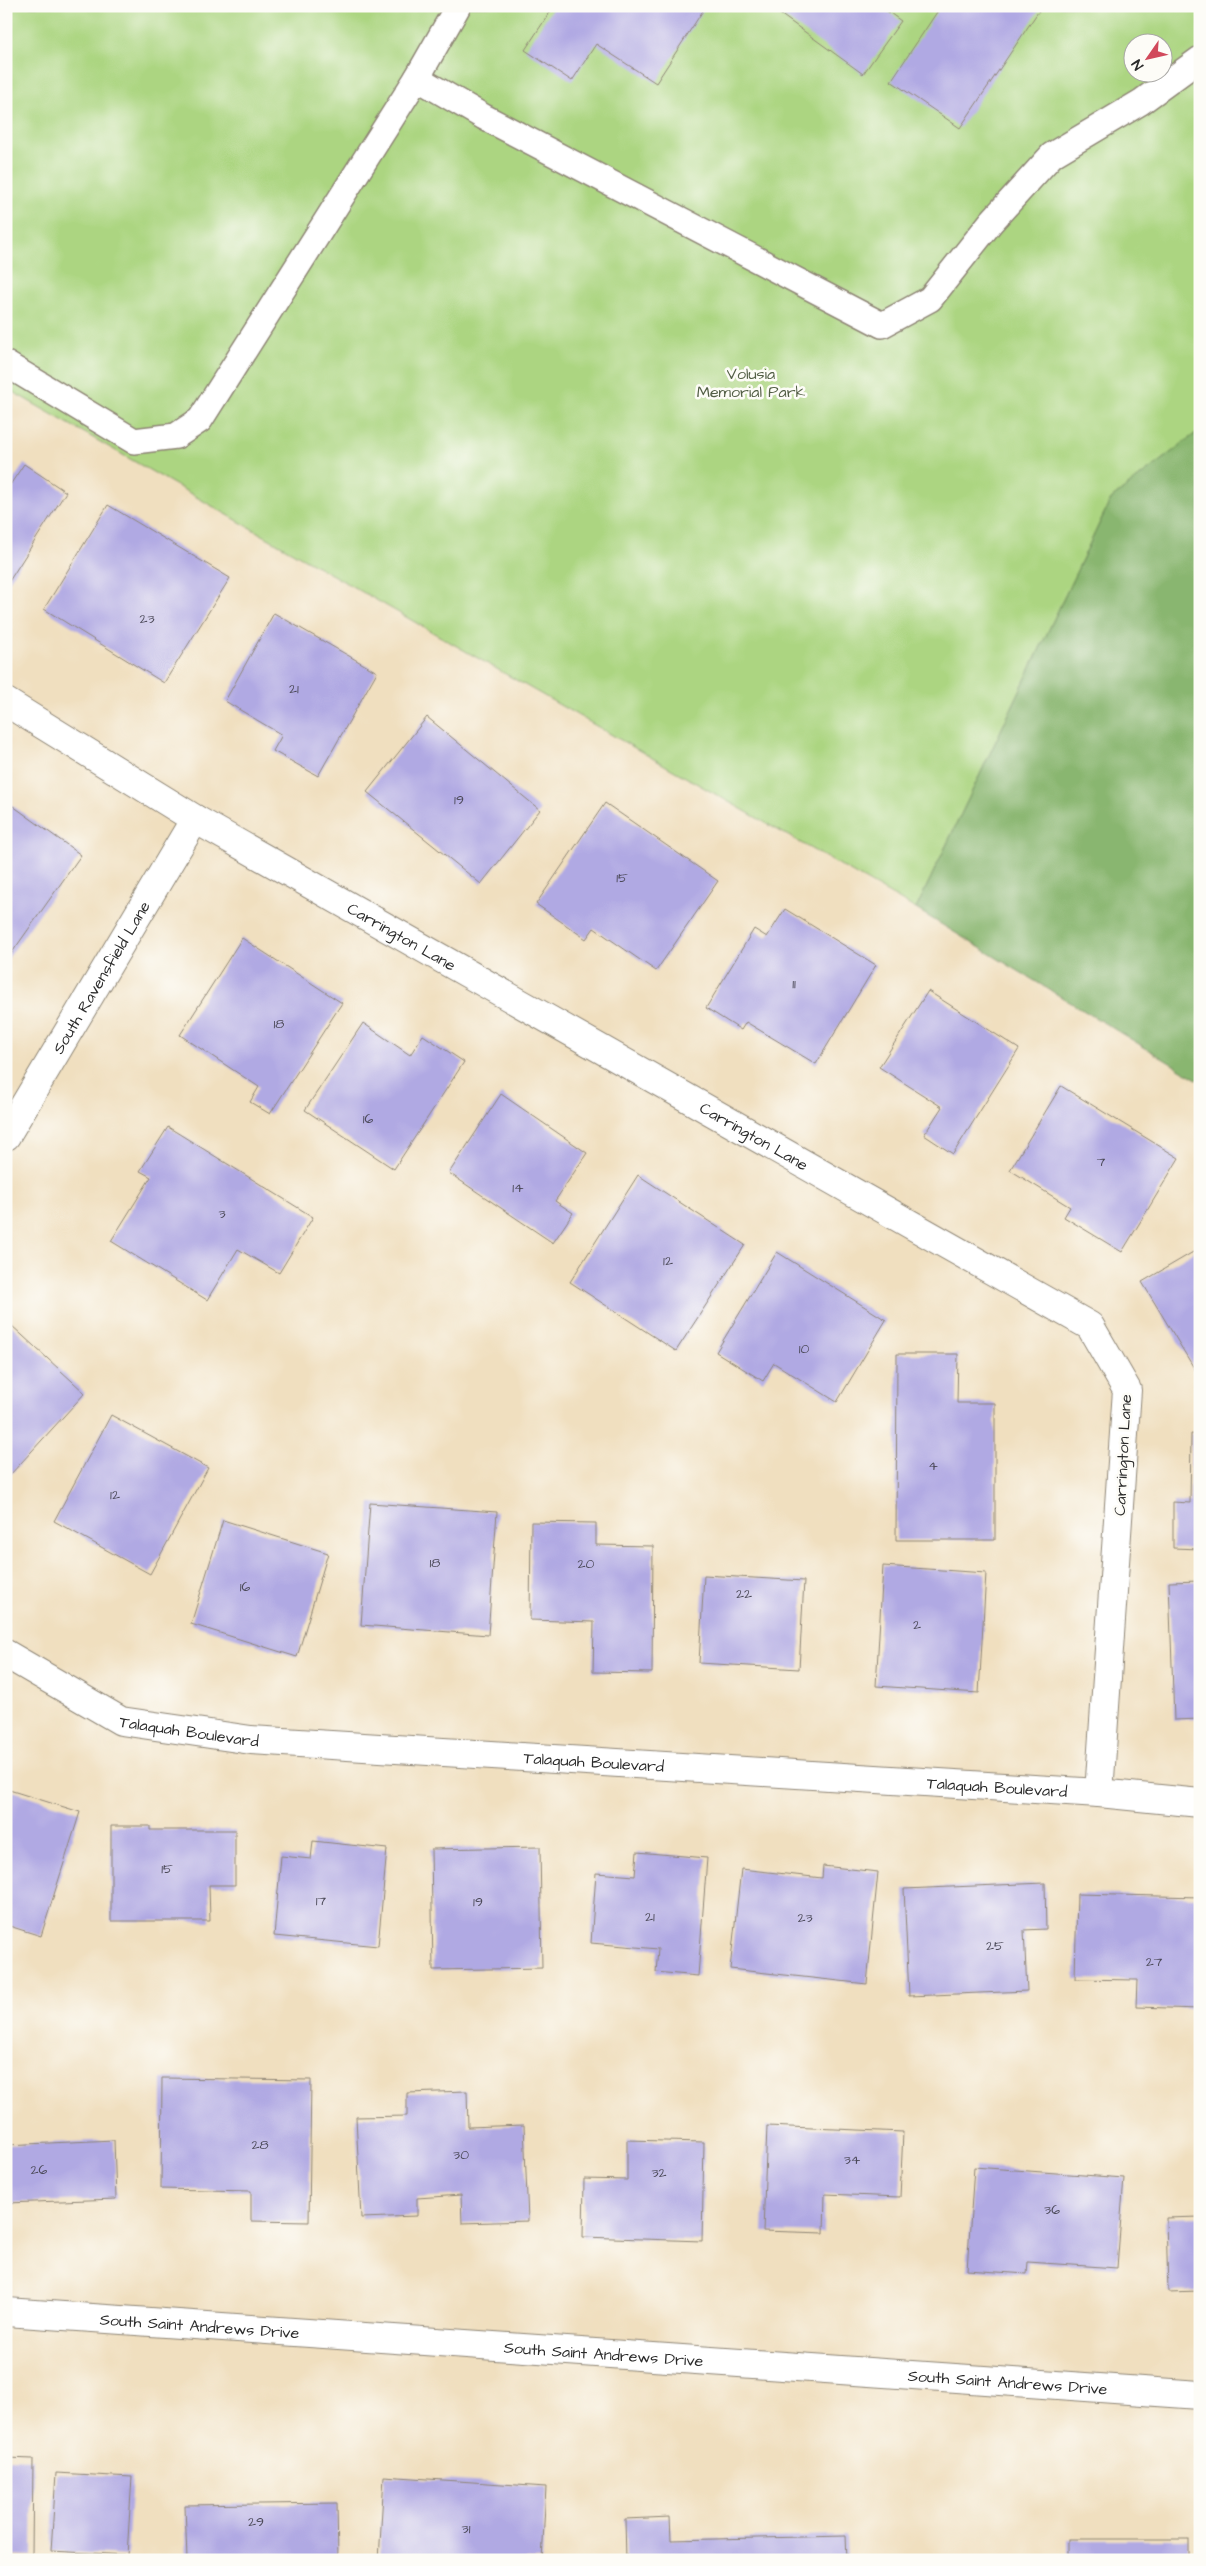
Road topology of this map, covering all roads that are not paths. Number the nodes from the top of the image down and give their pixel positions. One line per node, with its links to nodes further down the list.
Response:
1 (458, 6): 3 (lane)
2 (1200, 59): 3 (lane)
3 (417, 78): 4 (lane)
4 (6, 364)
5 (6, 702): 6 (street, Carrington Lane)
6 (195, 819): 7 (street, South Ravensfield Lane); 9 (street, Carrington Lane)
7 (6, 1136)
8 (6, 1654): 9 (street, Talaquah Boulevard)
9 (1099, 1793): 10 (street, Talaquah Boulevard)
10 (1200, 1803)
11 (6, 2312): 12 (street, South Saint Andrews Drive)
12 (1200, 2395)

